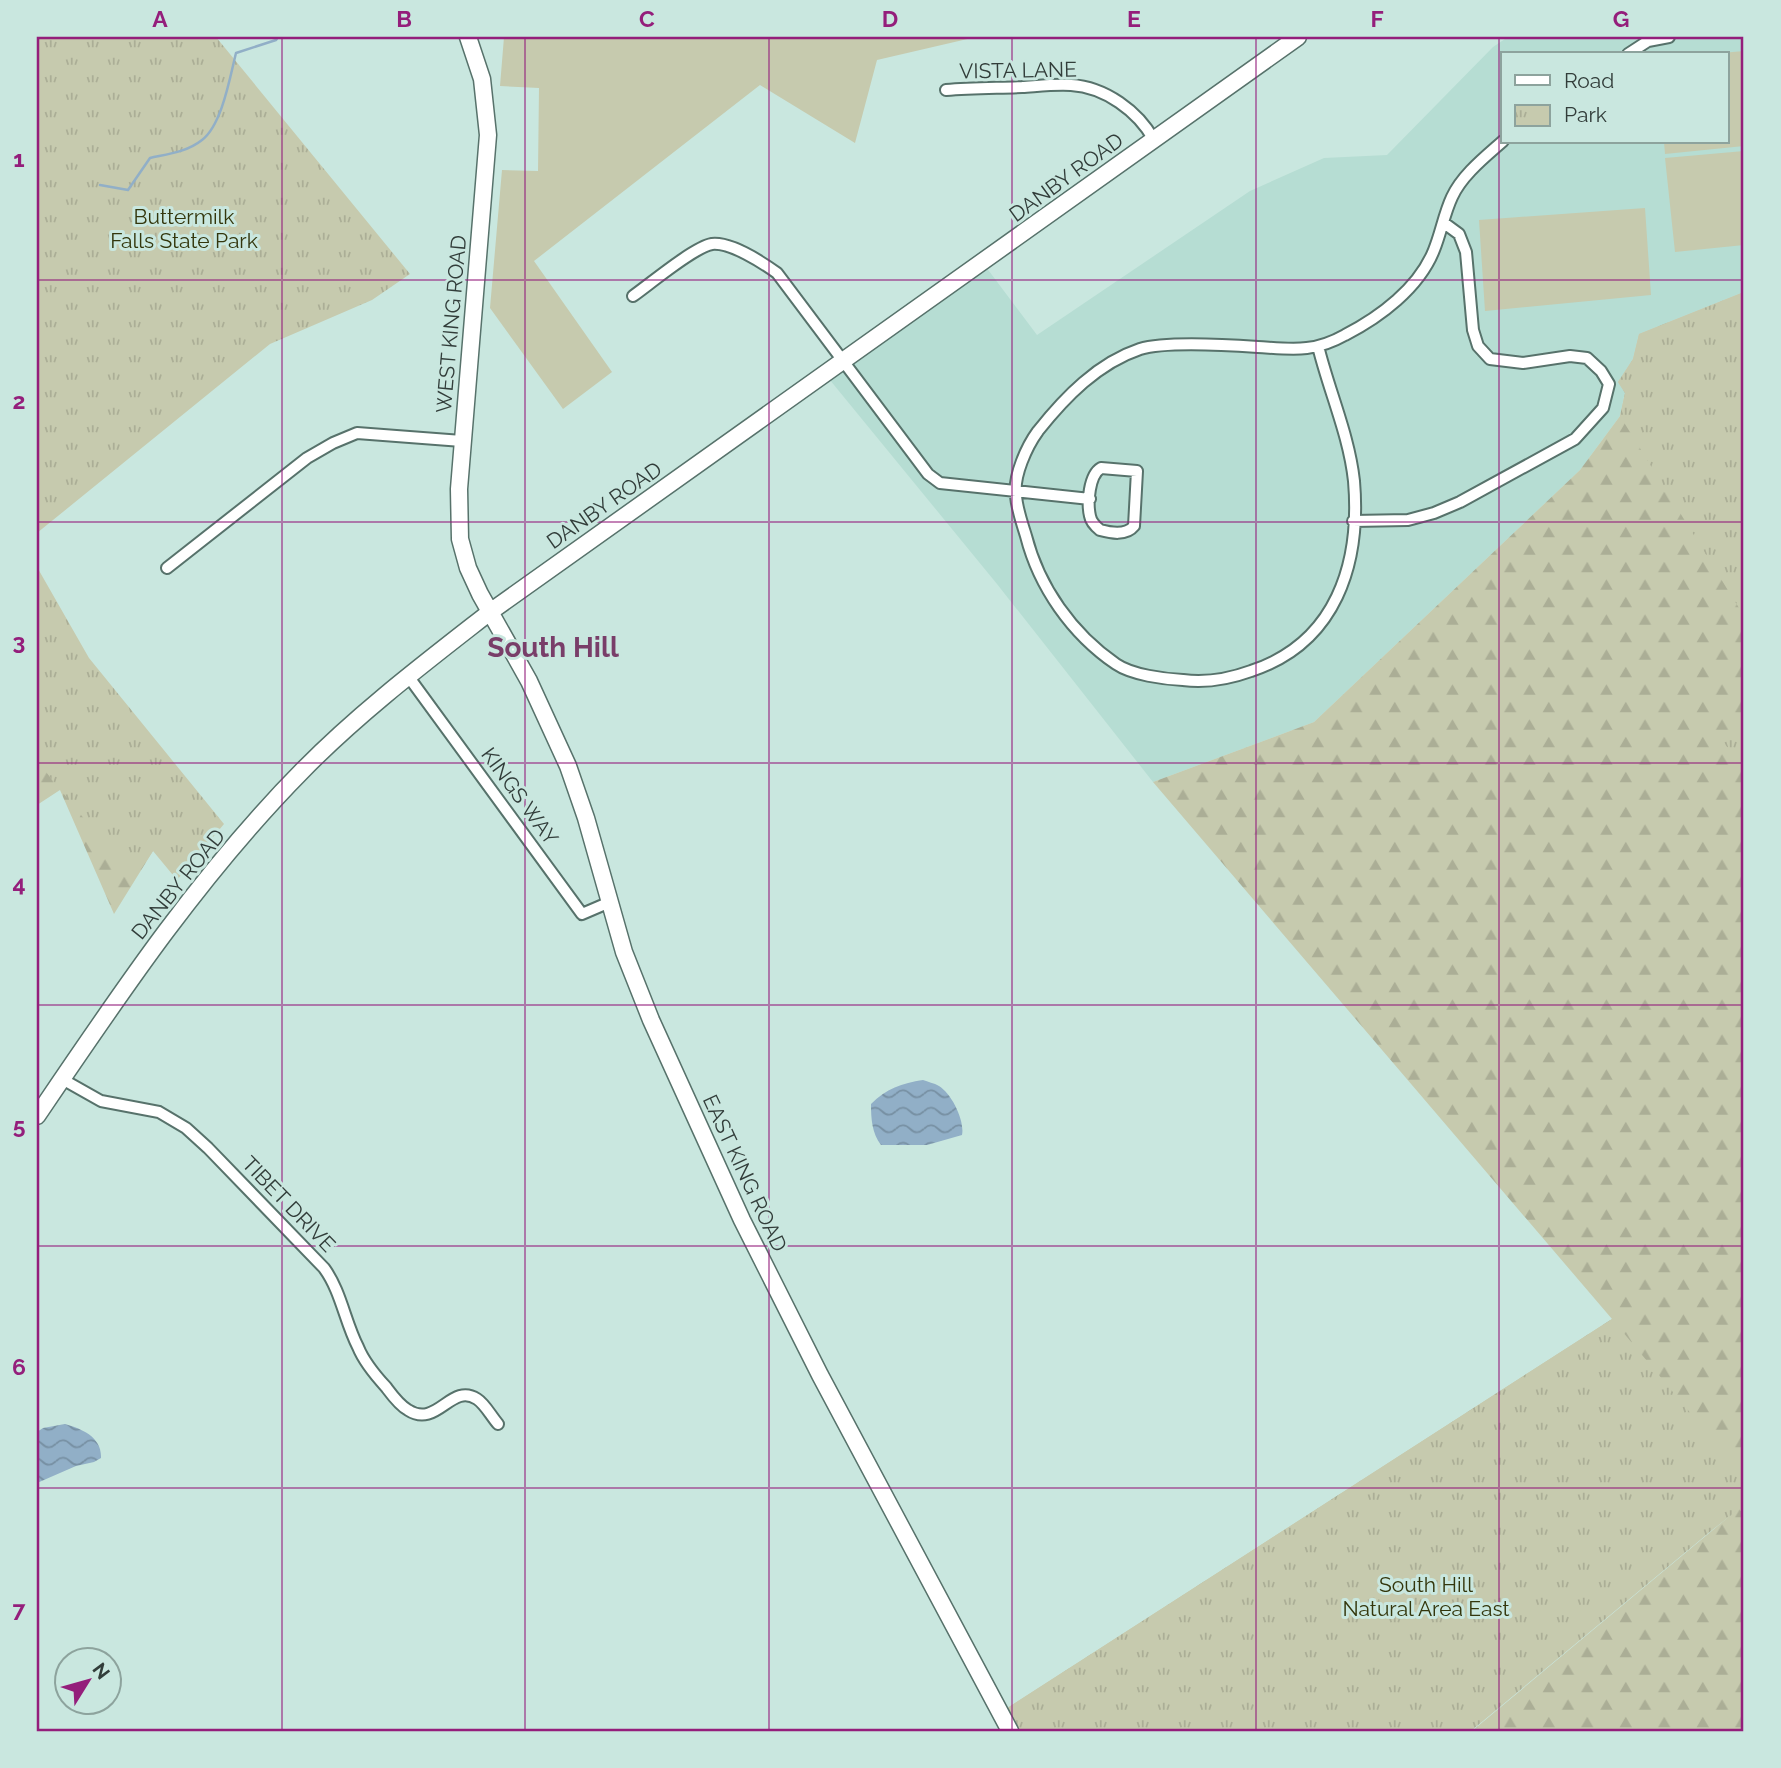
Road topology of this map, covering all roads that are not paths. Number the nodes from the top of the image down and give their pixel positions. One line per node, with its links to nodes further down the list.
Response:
1 (468, 37): 12 (street, WEST KING ROAD)
2 (1298, 37): 6 (street, DANBY ROAD)
3 (1669, 37): 4 (street)
4 (1631, 52)
5 (946, 90): 6 (street, VISTA LANE)
6 (1154, 140): 11 (street, DANBY ROAD)
7 (1501, 143): 8 (street)
8 (1444, 223): 10 (street); 15 (street)
9 (633, 296): 11 (street)
10 (1318, 346): 13 (street); 15 (street)
11 (844, 362): 13 (street); 17 (street, DANBY ROAD)
12 (462, 441): 16 (street); 17 (street, WEST KING ROAD)
13 (1015, 492): 14 (street); 15 (street)
14 (1090, 499): 14 (street)
15 (1353, 521)
16 (167, 568)
17 (490, 612): 18 (street, DANBY ROAD); 19 (street, EAST KING ROAD)
18 (408, 676): 19 (street, KINGS WAY); 20 (street, DANBY ROAD)
19 (610, 902): 23 (street, EAST KING ROAD)
20 (62, 1079): 21 (street, DANBY ROAD); 22 (street, TIBET DRIVE)
21 (37, 1116)
22 (498, 1423)
23 (1010, 1731)

